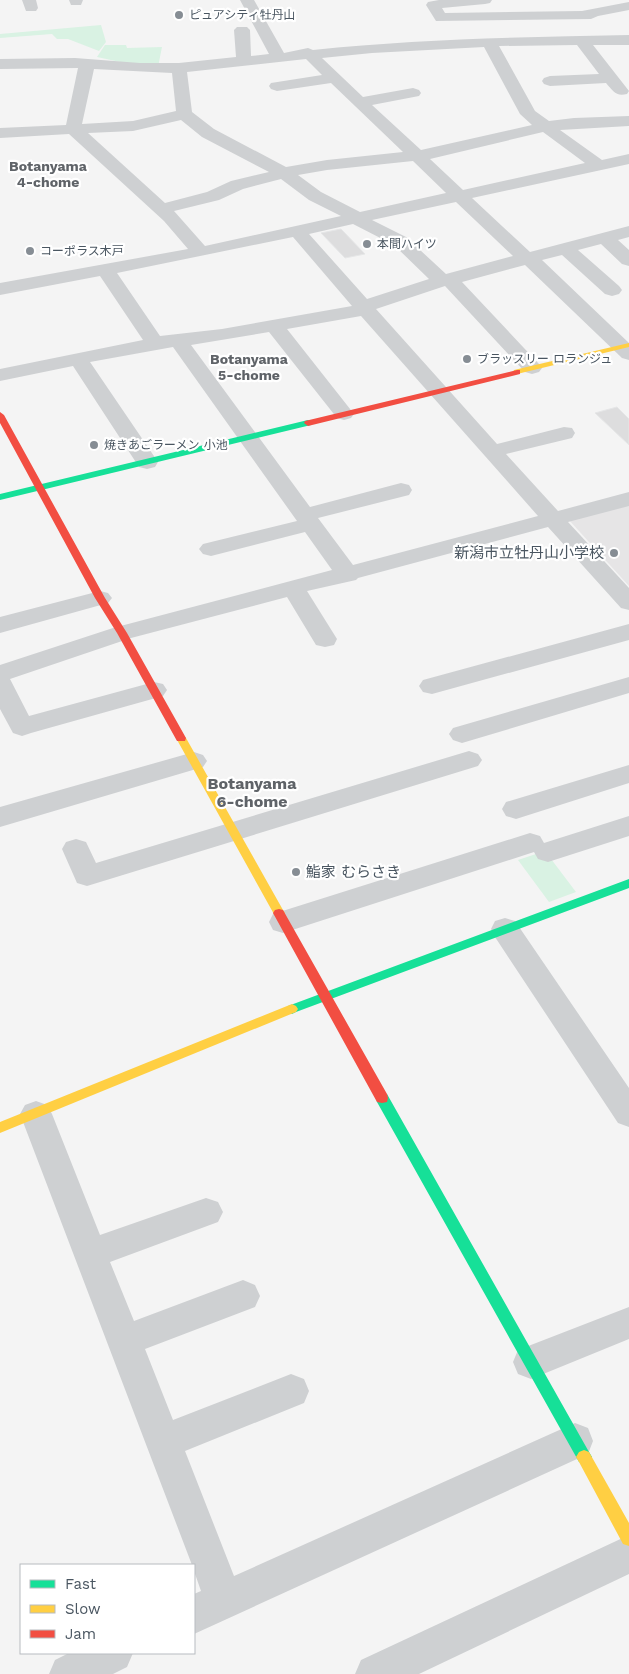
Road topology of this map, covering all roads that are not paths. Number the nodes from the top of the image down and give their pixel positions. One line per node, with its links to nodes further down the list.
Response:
1 (247, 0): 11 (street)
2 (485, 0): 5 (street)
3 (569, 0): 5 (street)
4 (629, 6): 5 (street)
5 (589, 14): 8 (street)
6 (242, 30): 12 (street)
7 (581, 40): 8 (street); 9 (street); 17 (street)
8 (627, 40)
9 (489, 42): 10 (street); 25 (street)
10 (308, 53): 11 (street); 16 (street)
11 (278, 56): 12 (street)
12 (244, 60): 15 (street)
13 (0, 64): 14 (street)
14 (87, 64): 15 (street); 26 (street)
15 (180, 68): 23 (street)
16 (335, 78): 19 (street); 22 (street)
17 (610, 78): 18 (street); 20 (street)
18 (550, 80)
19 (277, 86)
20 (620, 90)
21 (413, 93): 22 (street)
22 (360, 102): 28 (street)
23 (184, 114): 26 (street); 31 (street)
24 (629, 121): 25 (street)
25 (545, 127): 28 (street); 30 (street)
26 (73, 129): 27 (street); 34 (street)
27 (0, 133)
28 (417, 156): 31 (street); 33 (street)
29 (629, 159): 30 (street)
30 (604, 164): 32 (street); 33 (street)
31 (284, 173): 34 (street); 35 (street)
32 (629, 177)
33 (458, 196): 35 (street); 41 (street)
34 (162, 209): 40 (street)
35 (357, 218): 37 (street); 44 (street)
36 (629, 231): 38 (street)
37 (298, 232): 40 (street); 47 (street)
38 (604, 237): 39 (street); 42 (street)
39 (564, 248): 41 (street); 46 (street)
40 (201, 252): 43 (street)
41 (527, 258): 44 (street); 51 (street)
42 (629, 260)
43 (105, 270): 45 (street); 50 (street)
44 (446, 280): 47 (street); 53 (street)
45 (0, 289)
46 (612, 290)
47 (364, 308): 48 (street); 55 (street)
48 (274, 326): 49 (street); 56 (street)
49 (178, 340): 50 (street); 59 (street)
50 (155, 343): 52 (street)
51 (626, 348): 53 (street)
52 (78, 359): 54 (street); 61 (street)
53 (532, 368): 55 (street)
54 (0, 376)
55 (437, 391): 56 (street); 60 (street)
56 (344, 414): 59 (street)
57 (0, 415): 62 (street)
58 (564, 432): 60 (street)
59 (248, 437): 61 (street); 67 (street)
60 (494, 451): 66 (street)
61 (147, 462): 62 (street)
62 (41, 487): 64 (street); 71 (street)
63 (401, 490): 67 (street)
64 (0, 497)
65 (629, 499): 66 (street)
66 (554, 519): 69 (street); 72 (street)
67 (307, 520): 68 (street); 69 (street)
68 (211, 549)
69 (348, 574): 70 (street)
70 (294, 589): 75 (street); 76 (street)
71 (100, 598): 73 (street); 75 (street)
72 (629, 603)
73 (0, 625)
74 (629, 632): 80 (street)
75 (122, 633): 77 (street); 81 (street)
76 (325, 639)
77 (0, 674)
78 (0, 683): 81 (street)
79 (629, 685): 82 (street)
80 (432, 686)
81 (154, 690): 84 (street)
82 (462, 734)
83 (469, 760): 89 (street)
84 (194, 761): 87 (street); 89 (street)
85 (629, 774): 86 (street)
86 (516, 808)
87 (0, 817)
88 (629, 826): 92 (street)
89 (234, 832): 90 (street); 92 (street)
90 (76, 849)
91 (629, 883): 93 (street)
92 (283, 922): 94 (street)
93 (504, 929): 94 (street); 96 (street)
94 (324, 996): 95 (street); 103 (street)
95 (36, 1114): 97 (street); 99 (street)
96 (629, 1114)
97 (0, 1128)
98 (206, 1212): 99 (street)
99 (90, 1254): 102 (street)
100 (243, 1296): 102 (street)
101 (629, 1323): 103 (street)
102 (124, 1341): 106 (street)
103 (531, 1362): 105 (street)
104 (291, 1391): 106 (street)
105 (575, 1441): 107 (street); 109 (street)
106 (163, 1442): 109 (street)
107 (629, 1538)
108 (629, 1554): 112 (street)
109 (209, 1606)
110 (111, 1654): 111 (street)
111 (69, 1674)
112 (375, 1674)

